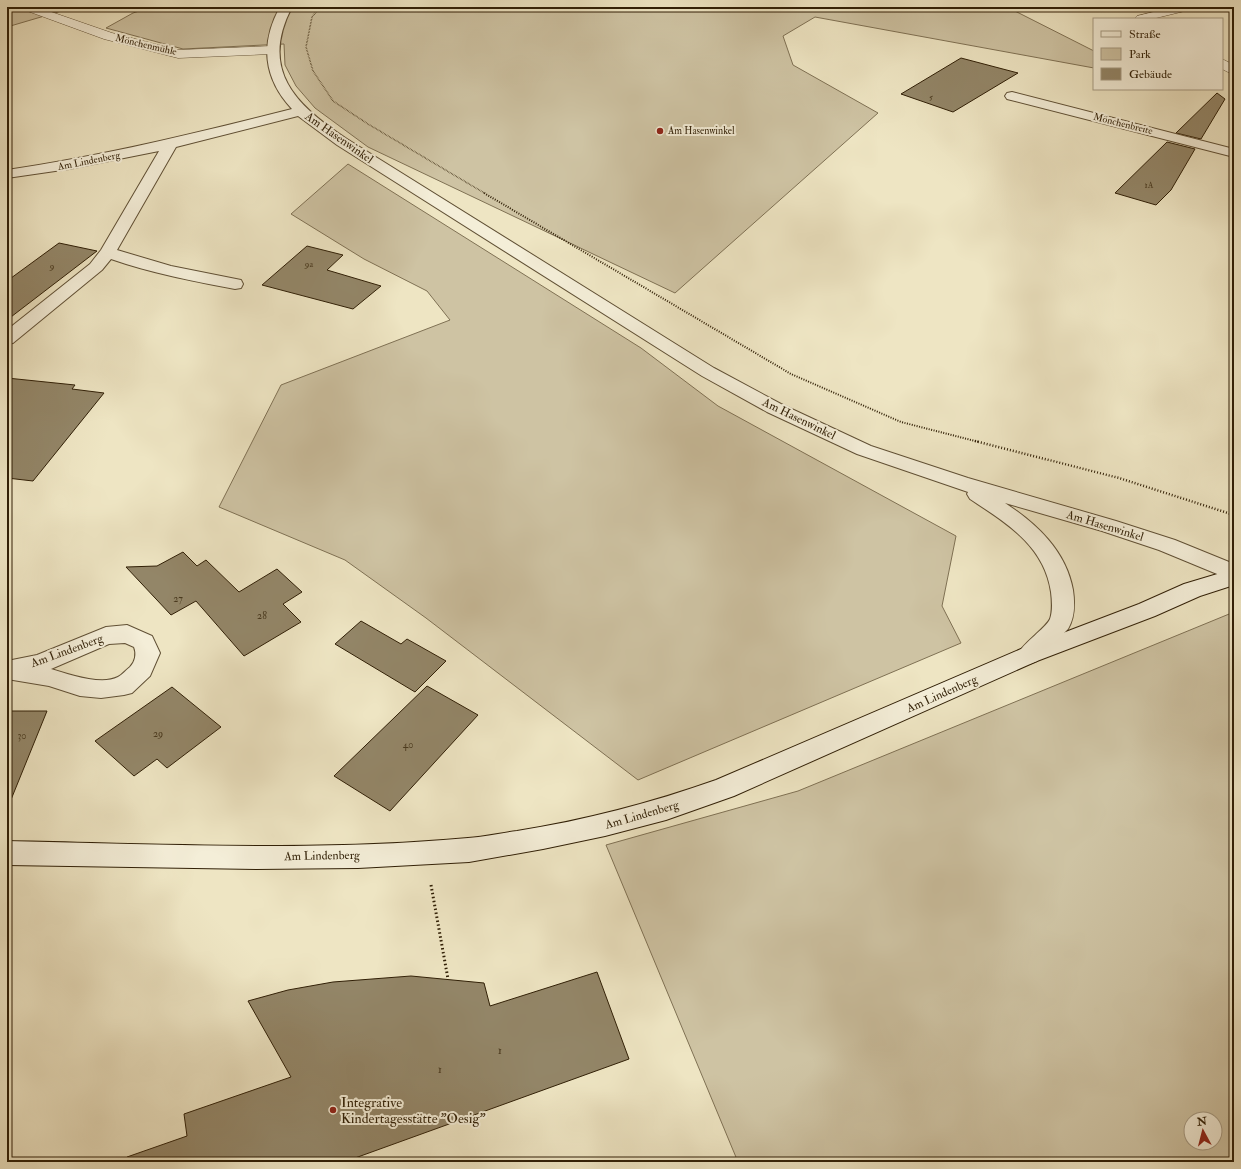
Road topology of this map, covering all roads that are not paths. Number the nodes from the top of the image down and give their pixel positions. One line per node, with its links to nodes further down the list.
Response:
1 (26, 7): 5 (lane, Mönchenmühle)
2 (286, 7): 5 (street, Am Hasenwinkel)
3 (1189, 7): 4 (lane)
4 (1141, 18)
5 (272, 50): 9 (street, Am Hasenwinkel)
6 (1223, 64): 7 (lane)
7 (1234, 71)
8 (1012, 96): 11 (street, Mönchenbreite)
9 (300, 111): 10 (street, Am Lindenberg); 16 (street, Am Hasenwinkel)
10 (170, 144): 12 (street, Am Lindenberg); 13 (street)
11 (1234, 153)
12 (7, 174)
13 (108, 252): 14 (street); 15 (street)
14 (235, 284)
15 (7, 339)
16 (961, 483): 17 (street, Am Hasenwinkel); 19 (street)
17 (1234, 573)
18 (1234, 577): 19 (street, Am Lindenberg)
19 (1030, 655): 21 (street, Am Lindenberg)
20 (7, 670): 20 (street, Am Lindenberg)
21 (7, 853)

